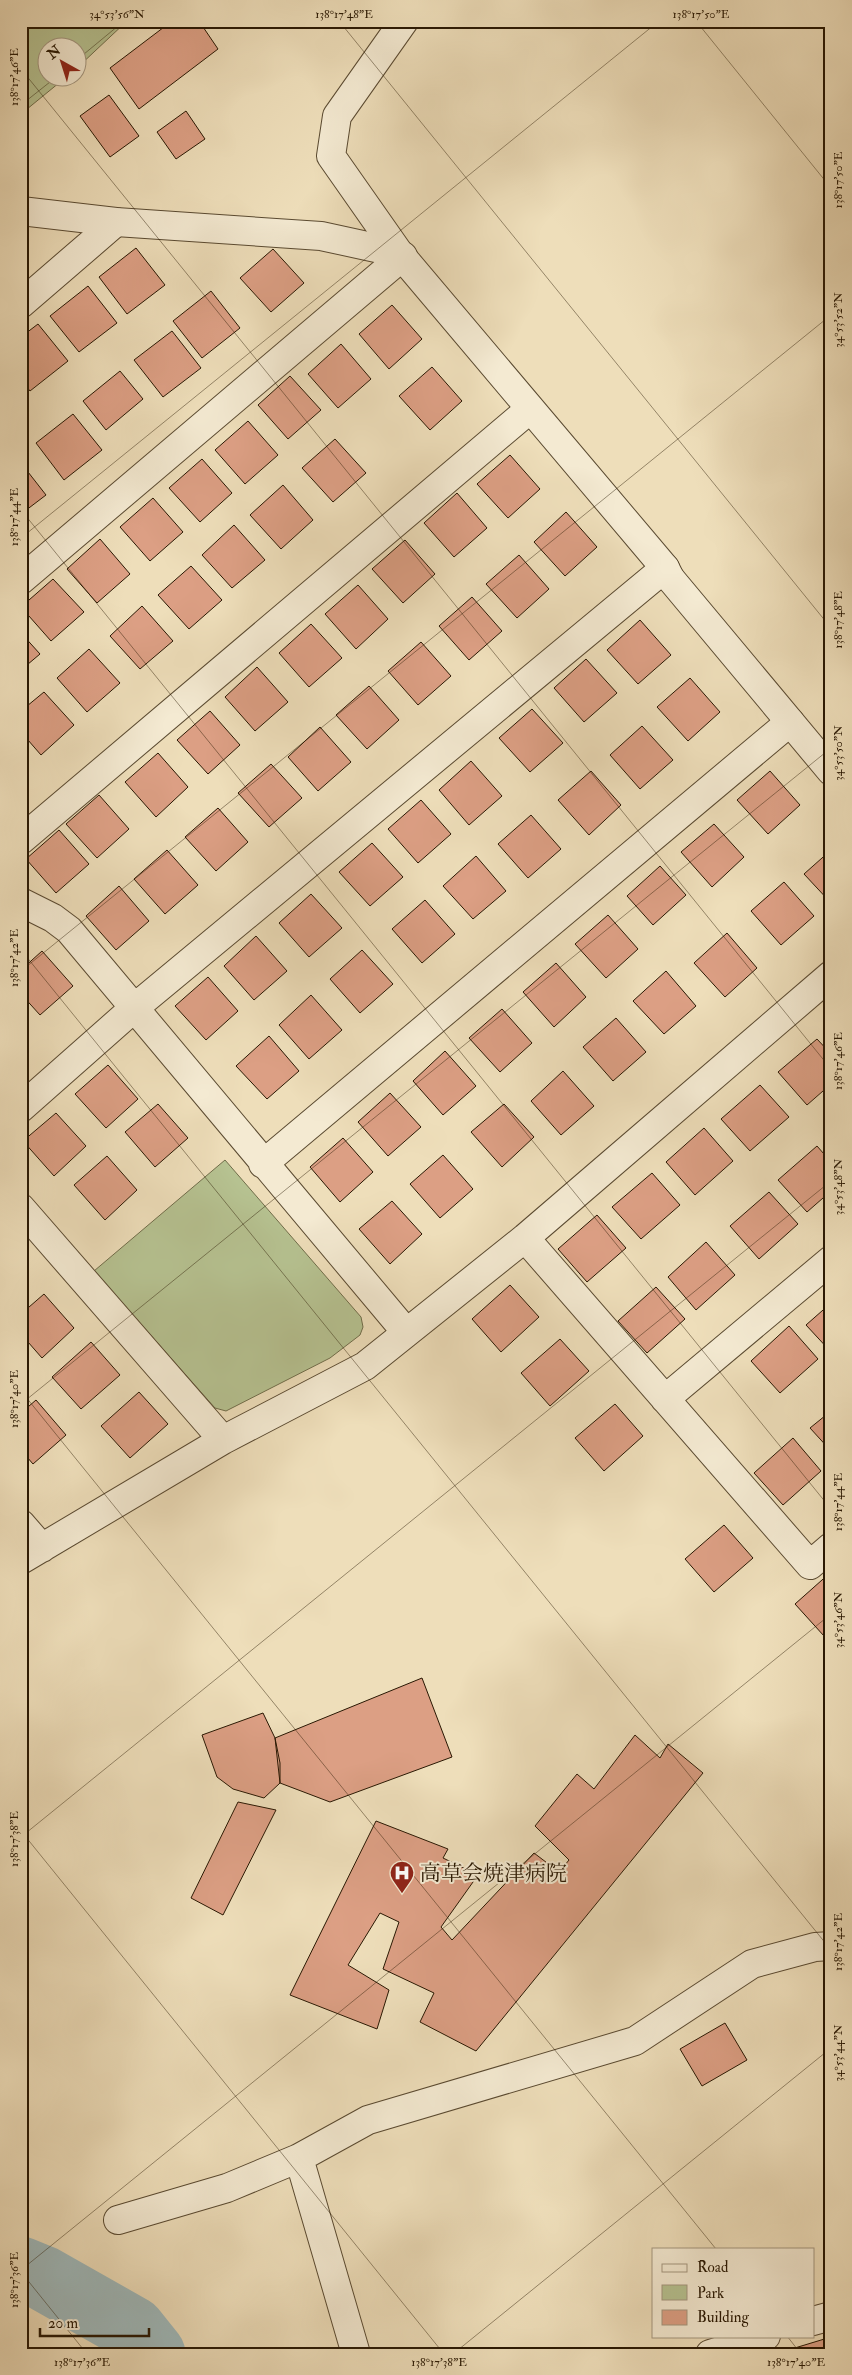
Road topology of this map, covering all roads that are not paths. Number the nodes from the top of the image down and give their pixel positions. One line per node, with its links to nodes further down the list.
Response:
1 (404, 21): 4 (street)
2 (21, 211): 3 (street)
3 (116, 222): 4 (street); 5 (street)
4 (401, 255): 6 (street); 8 (street)
5 (21, 304)
6 (530, 409): 7 (street); 11 (street)
7 (668, 573): 9 (street); 14 (street)
8 (21, 580)
9 (790, 722): 10 (street); 16 (street)
10 (831, 770)
11 (21, 840)
12 (21, 902): 14 (street)
13 (831, 975): 18 (street)
14 (133, 1009): 15 (street); 16 (street)
15 (21, 1108)
16 (263, 1164): 20 (street)
17 (21, 1208): 22 (street)
18 (525, 1238): 20 (street); 21 (street)
19 (831, 1260): 21 (street)
20 (406, 1332): 22 (street)
21 (666, 1399): 24 (street)
22 (223, 1440): 25 (street)
23 (21, 1524): 25 (street)
24 (831, 1547)
25 (32, 1554)
26 (831, 1946): 27 (street)
27 (299, 2158): 28 (street); 32 (street)
28 (118, 2220)
29 (831, 2316): 30 (street)
30 (814, 2321)
31 (760, 2338): 33 (street)
32 (356, 2354)
33 (710, 2354)

